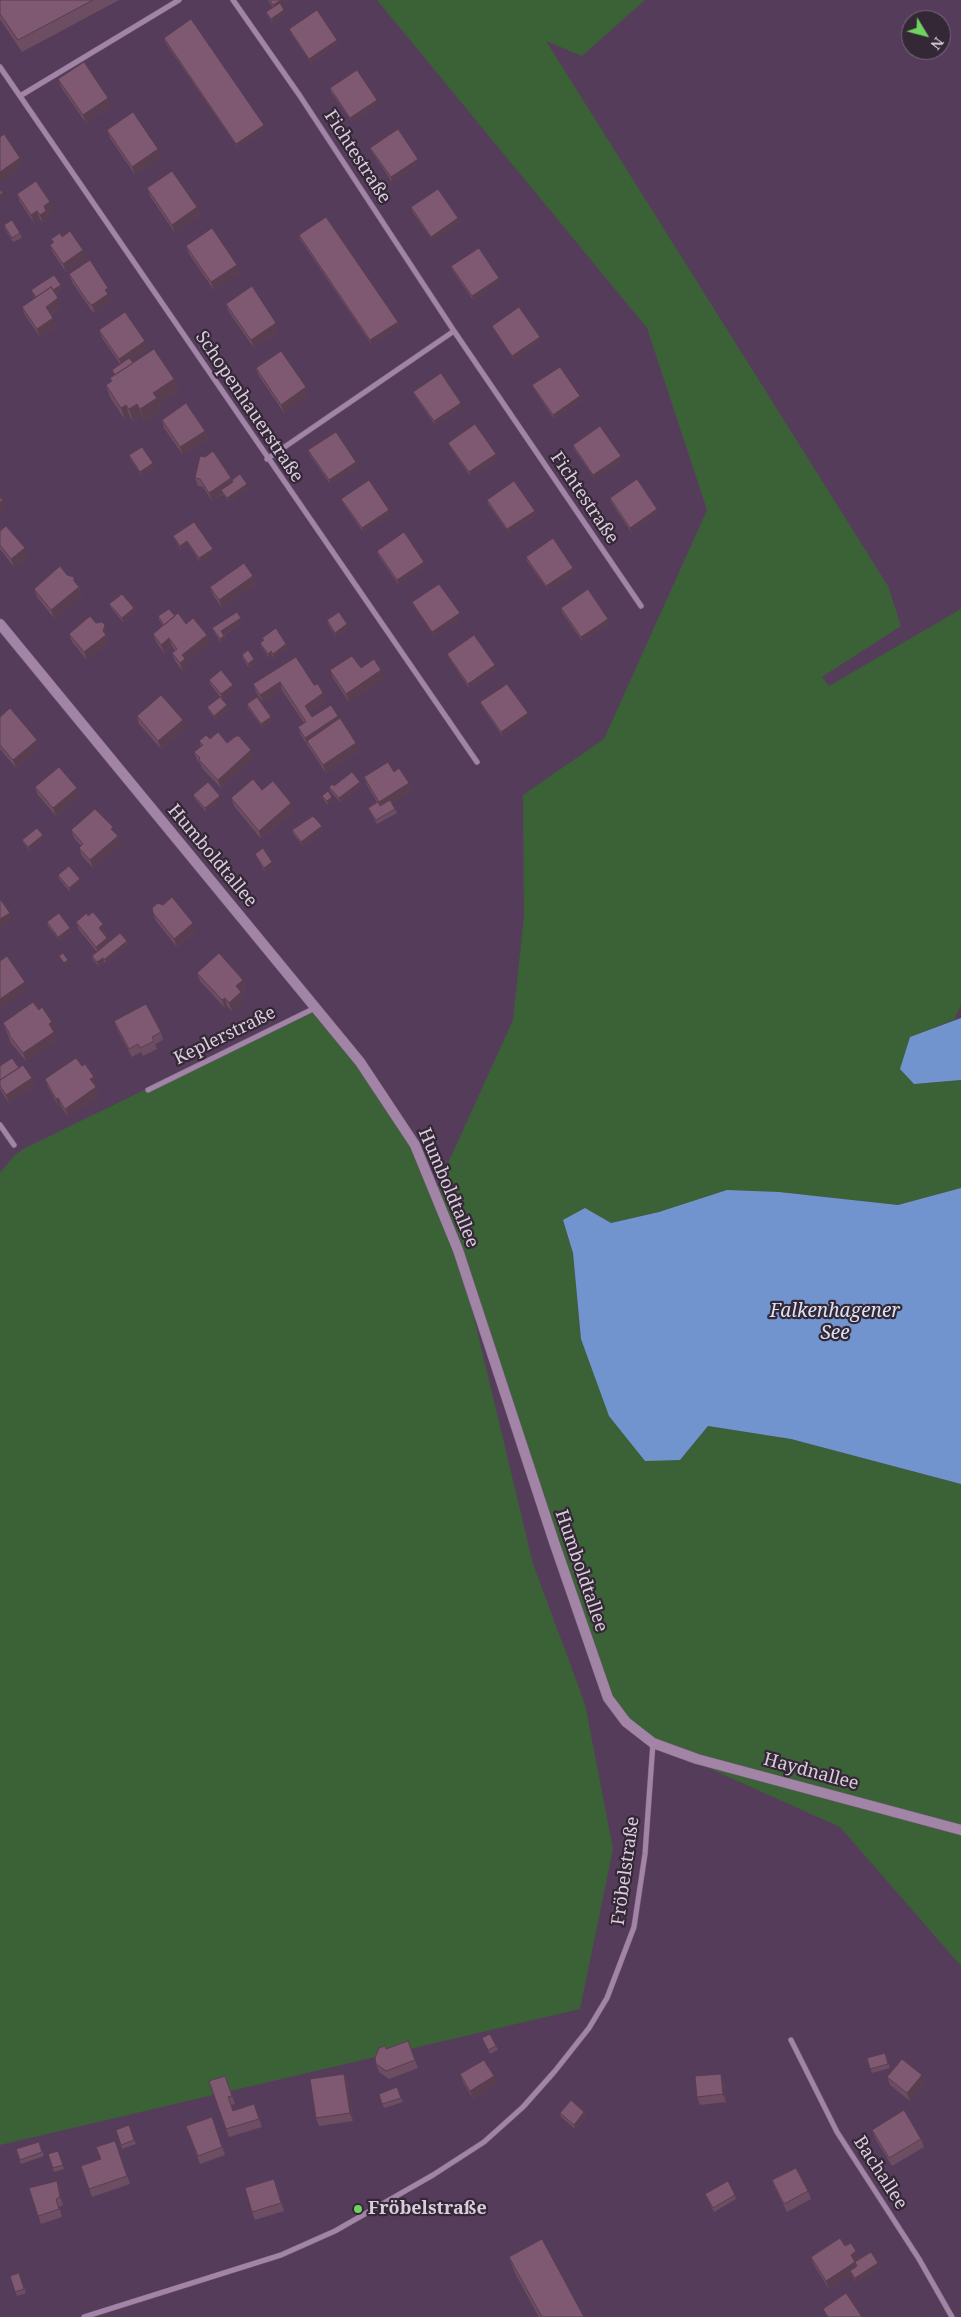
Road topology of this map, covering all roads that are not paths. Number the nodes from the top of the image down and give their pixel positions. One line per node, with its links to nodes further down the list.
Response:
1 (179, 0): 4 (street)
2 (233, 0): 5 (street, Fichtestraße)
3 (0, 66): 4 (street, Schopenhauerstraße)
4 (20, 96): 6 (street, Schopenhauerstraße)
5 (454, 331): 6 (street); 7 (street, Fichtestraße)
6 (267, 458): 9 (street, Schopenhauerstraße)
7 (641, 606)
8 (0, 624): 10 (street, Humboldtallee)
9 (477, 762)
10 (315, 1007): 11 (street, Keplerstraße); 14 (street, Humboldtallee)
11 (148, 1090)
12 (0, 1125): 13 (street)
13 (14, 1145)
14 (653, 1743): 15 (street, Haydnallee); 17 (street, Fröbelstraße)
15 (961, 1830)
16 (791, 2040): 18 (street, Bachallee)
17 (84, 2317)
18 (952, 2317)

